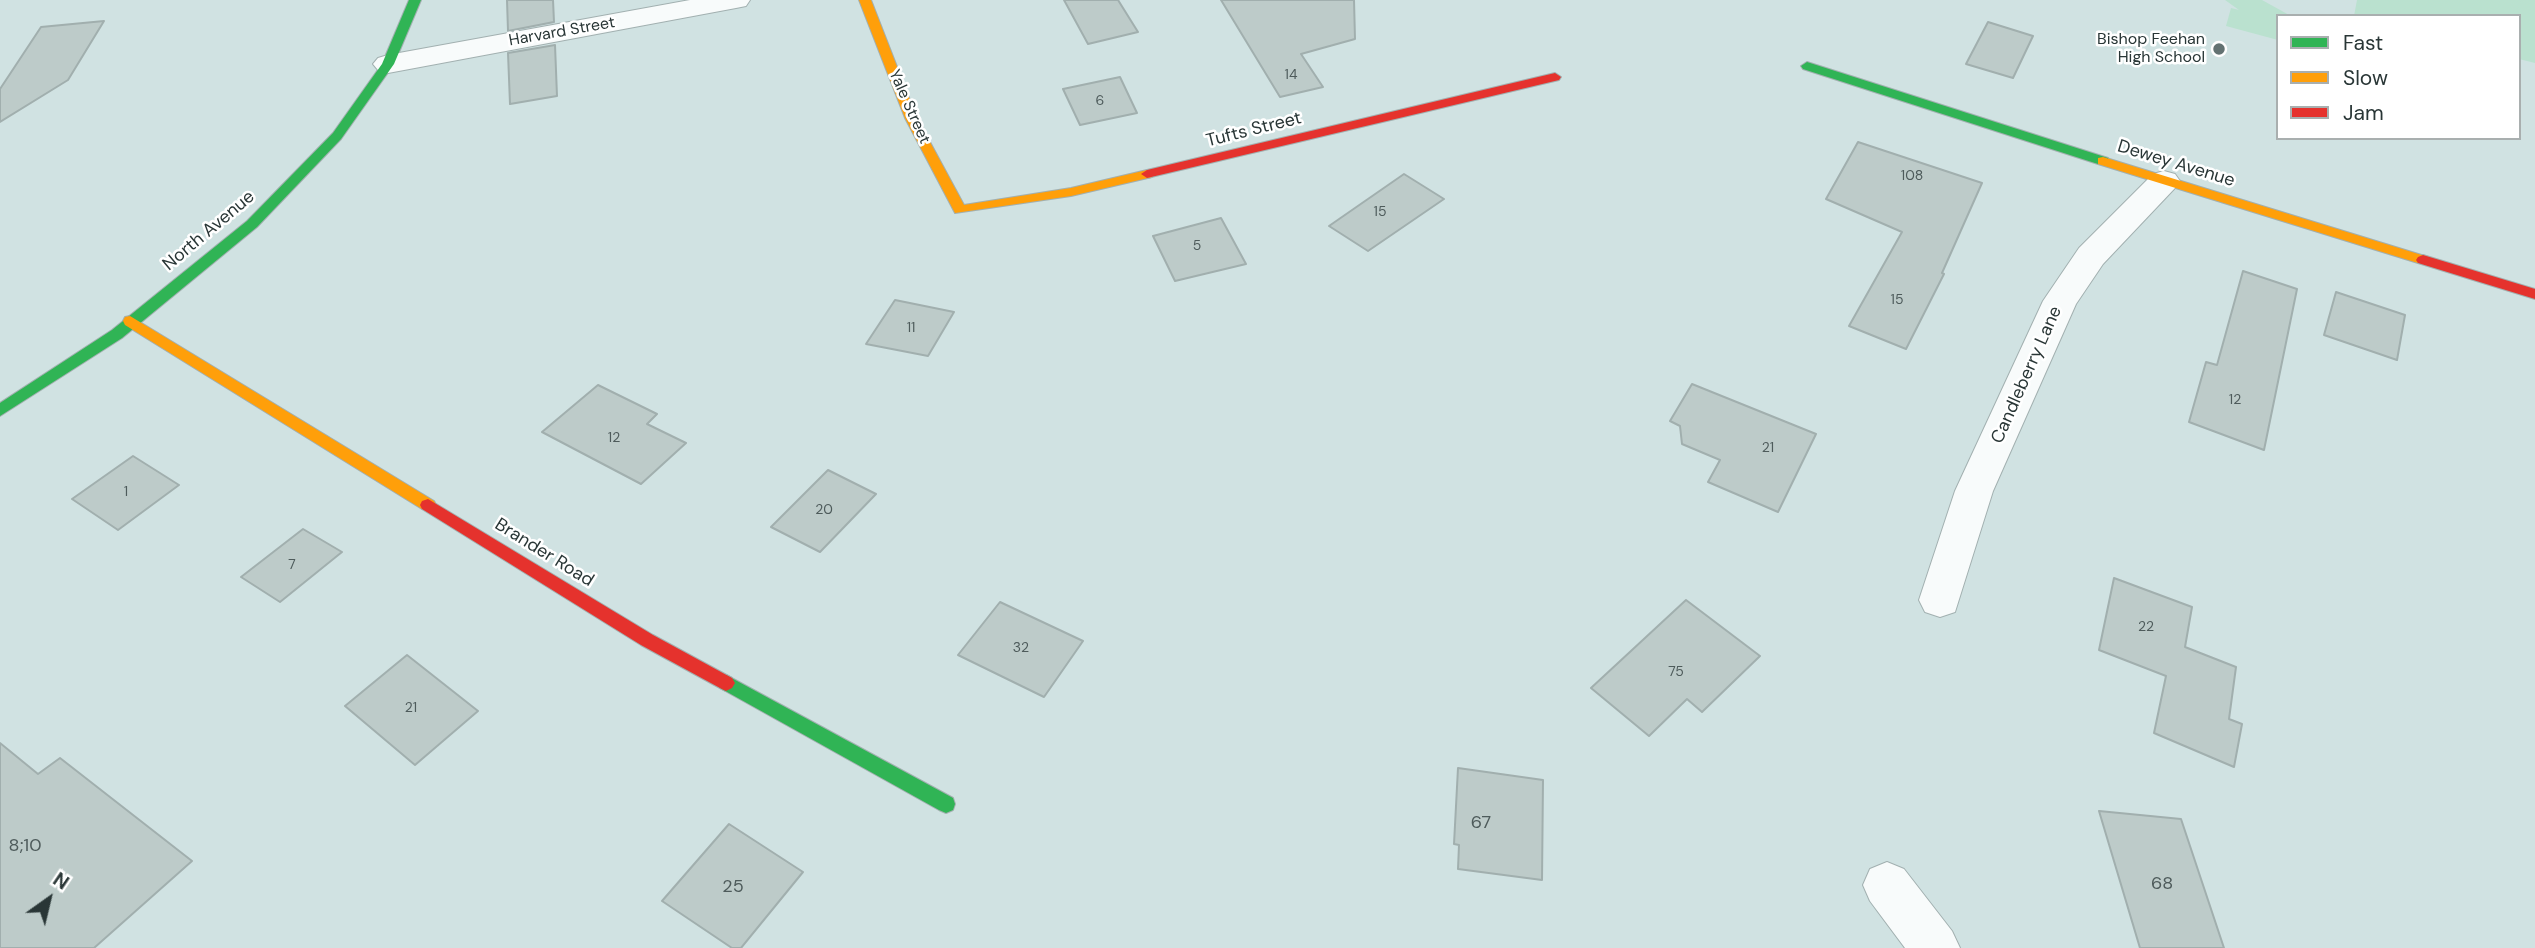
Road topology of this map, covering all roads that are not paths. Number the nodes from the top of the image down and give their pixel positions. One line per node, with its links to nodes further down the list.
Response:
1 (415, 0): 4 (street, North Avenue)
2 (736, 0): 4 (street, Harvard Street)
3 (865, 0): 8 (street, Yale Street)
4 (388, 64): 10 (street, North Avenue)
5 (1807, 66): 7 (street, Dewey Avenue)
6 (1555, 77): 8 (street, Tufts Street)
7 (2164, 181): 9 (street, Dewey Avenue); 12 (street, Candleberry Lane)
8 (960, 210)
9 (2535, 295)
10 (130, 321): 11 (street, North Avenue); 13 (street, Brander Road)
11 (0, 410)
12 (1940, 600)
13 (946, 804)
14 (1887, 885): 15 (street)
15 (1935, 948)

